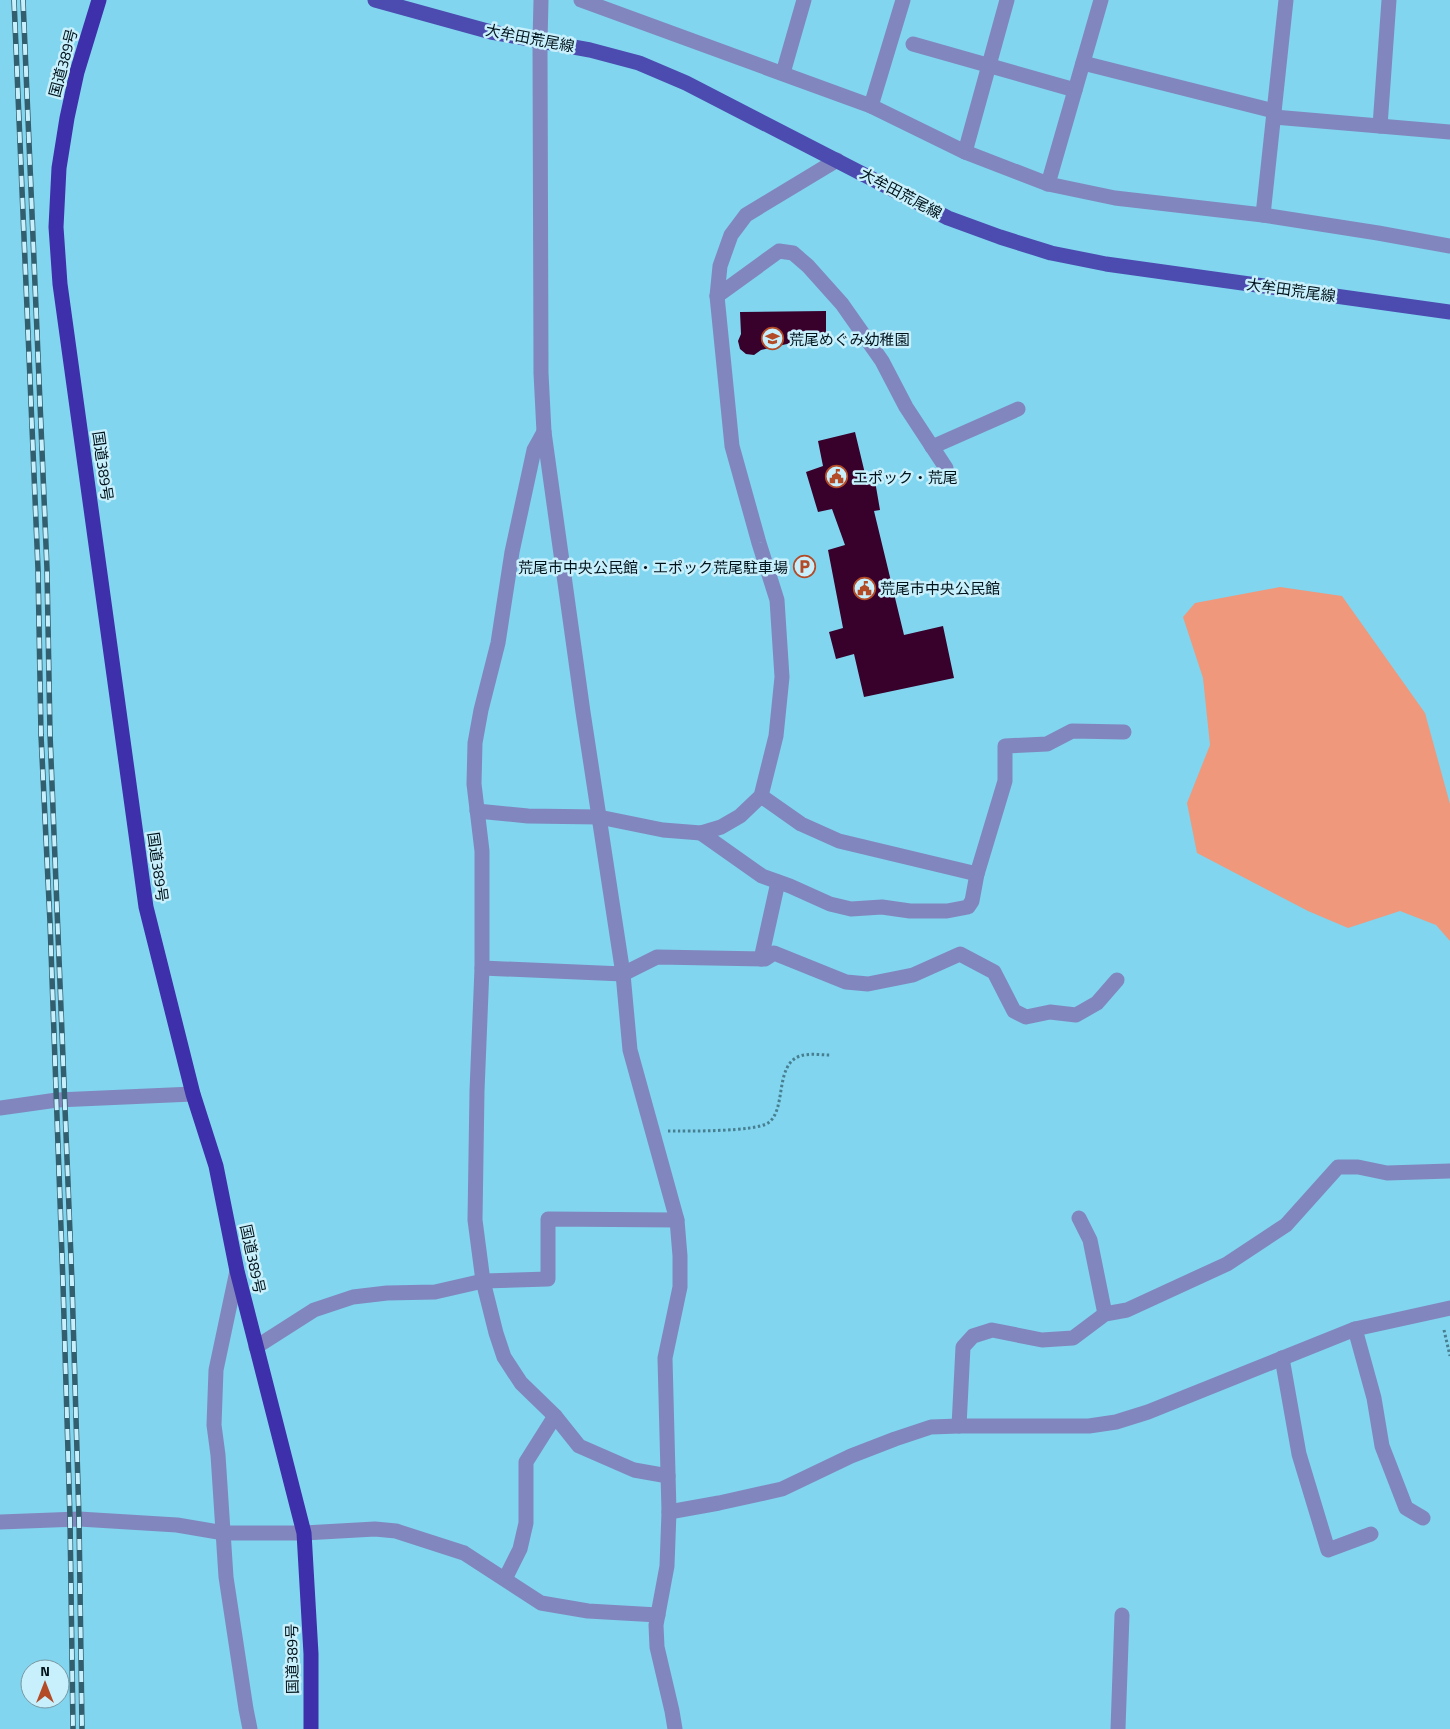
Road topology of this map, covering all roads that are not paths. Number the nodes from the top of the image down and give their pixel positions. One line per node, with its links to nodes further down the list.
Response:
1 (100, 0): 43 (highway, 国道389号)
2 (375, 0): 11 (main road, 大牟田荒尾線)
3 (541, 0): 11 (street)
4 (581, 0): 15 (street)
5 (804, 0): 15 (street)
6 (903, 0): 17 (street)
7 (1007, 0): 14 (street)
8 (1101, 0): 13 (street)
9 (1286, 0): 18 (street)
10 (1389, 0): 19 (street)
11 (540, 42): 22 (main road, 大牟田荒尾線); 29 (street)
12 (913, 44): 14 (street)
13 (1083, 63): 16 (street); 18 (street)
14 (989, 66): 16 (street); 21 (street)
15 (783, 73): 17 (street)
16 (1075, 90): 23 (street)
17 (871, 106): 21 (street)
18 (1274, 114): 19 (street); 24 (street)
19 (1380, 126): 20 (street)
20 (1450, 132)
21 (965, 152): 23 (street)
22 (837, 160): 26 (street); 27 (main road, 大牟田荒尾線)
23 (1048, 184): 24 (street)
24 (1263, 215): 25 (street)
25 (1450, 246)
26 (717, 296): 30 (street); 33 (street)
27 (1450, 312)
28 (1018, 409): 30 (street)
29 (544, 432): 34 (street); 35 (street)
30 (932, 447): 31 (street)
31 (946, 468)
32 (1124, 732): 37 (street)
33 (761, 796): 36 (street); 37 (street)
34 (477, 810): 35 (street); 40 (street)
35 (599, 817): 36 (street); 41 (street)
36 (701, 833): 38 (street)
37 (977, 874): 38 (street)
38 (778, 882): 39 (street)
39 (761, 959): 41 (street); 42 (street)
40 (482, 968): 41 (street); 49 (street)
41 (623, 974): 47 (street)
42 (1117, 980)
43 (193, 1094): 44 (street); 48 (highway, 国道389号)
44 (0, 1108)
45 (1450, 1171): 51 (street)
46 (1080, 1218): 51 (street)
47 (677, 1220): 49 (street); 57 (street)
48 (237, 1271): 53 (highway, 国道389号); 61 (street)
49 (483, 1281): 53 (street); 55 (street)
50 (1450, 1308): 52 (street)
51 (1105, 1314): 56 (street)
52 (1355, 1329): 54 (street); 59 (street)
53 (256, 1347): 62 (highway, 国道389号)
54 (1282, 1358): 56 (street); 63 (street)
55 (555, 1416): 57 (street); 64 (street)
56 (959, 1426): 58 (street)
57 (668, 1476): 58 (street)
58 (668, 1512): 65 (street)
59 (1423, 1518)
60 (0, 1522): 61 (street)
61 (224, 1533): 62 (street); 67 (street)
62 (304, 1533): 64 (street); 68 (highway, 国道389号)
63 (1371, 1534)
64 (504, 1579): 65 (street)
65 (658, 1615): 69 (street)
66 (1122, 1615): 70 (street)
67 (250, 1729)
68 (310, 1729)
69 (675, 1729)
70 (1118, 1729)

